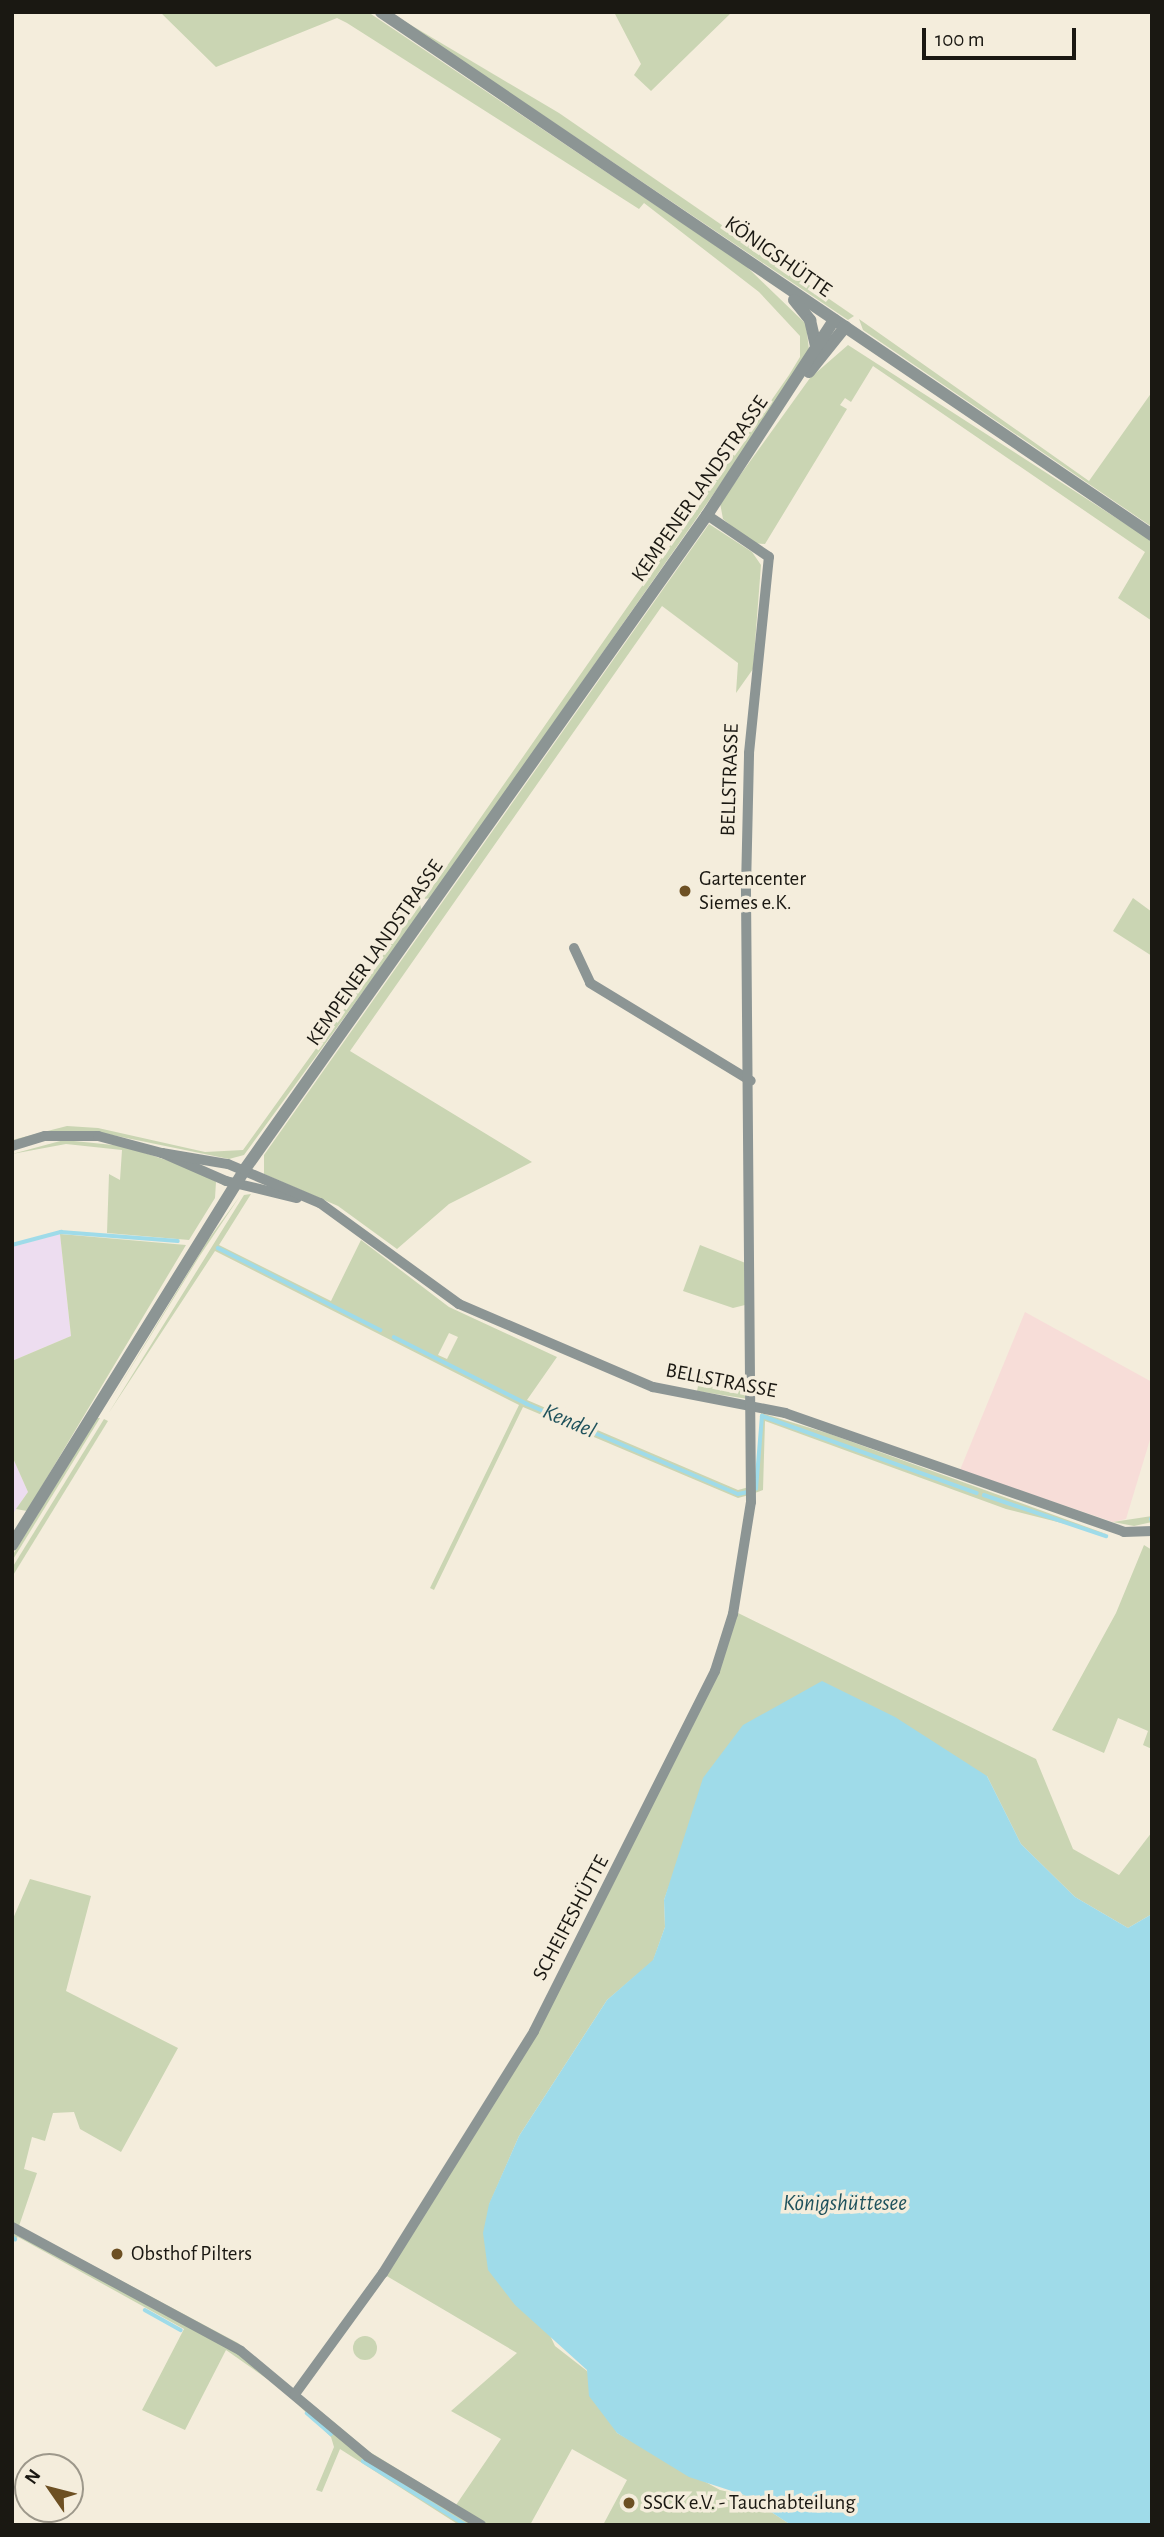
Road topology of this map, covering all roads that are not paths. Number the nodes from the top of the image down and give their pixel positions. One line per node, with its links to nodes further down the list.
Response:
1 (381, 12): 2 (street, KÖNIGSHÜTTE)
2 (768, 276): 3 (street, KÖNIGSHÜTTE); 5 (street)
3 (834, 320): 4 (street, KÖNIGSHÜTTE); 5 (street, KEMPENER LANDSTRASSE)
4 (845, 327): 6 (street, KEMPENER LANDSTRASSE); 8 (street, KÖNIGSHÜTTE)
5 (816, 346): 6 (street, KEMPENER LANDSTRASSE)
6 (789, 396): 7 (street, KEMPENER LANDSTRASSE)
7 (707, 514): 10 (street, BELLSTRASSE); 13 (street, KEMPENER LANDSTRASSE)
8 (1152, 535)
9 (574, 948): 10 (street)
10 (751, 1081): 16 (street, BELLSTRASSE)
11 (12, 1146): 12 (street, BELLSTRASSE)
12 (162, 1153): 13 (street, BELLSTRASSE); 14 (street, BELLSTRASSE)
13 (245, 1169): 14 (street, KEMPENER LANDSTRASSE); 15 (street, BELLSTRASSE)
14 (235, 1184): 15 (street, BELLSTRASSE); 19 (street, KEMPENER LANDSTRASSE)
15 (320, 1203): 16 (street, BELLSTRASSE)
16 (754, 1410): 17 (street, BELLSTRASSE); 21 (street, SCHEIFESHÜTTE)
17 (1148, 1532): 18 (street, BELLSTRASSE)
18 (1152, 1543)
19 (12, 1545)
20 (12, 2227): 21 (street)
21 (295, 2394): 22 (street)
22 (481, 2525)

